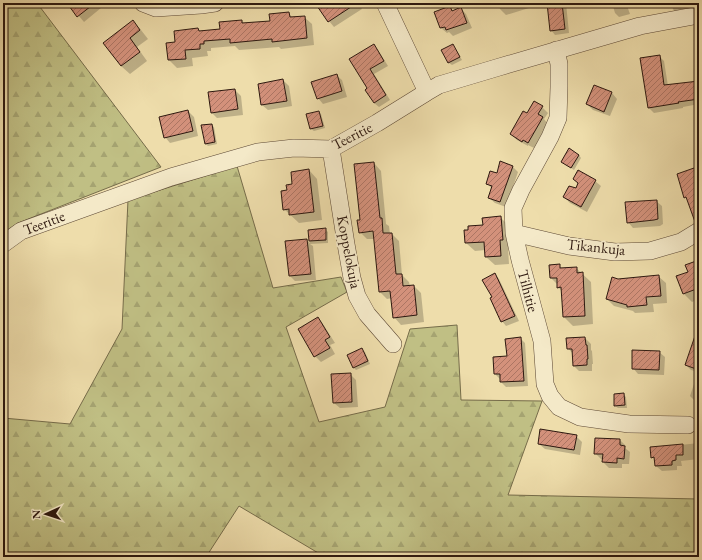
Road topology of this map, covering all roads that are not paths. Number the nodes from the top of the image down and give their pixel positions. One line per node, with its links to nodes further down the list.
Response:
1 (143, 3): 2 (street)
2 (215, 3)
3 (385, 3): 6 (street)
4 (699, 15): 5 (street, Teeritie)
5 (556, 50): 6 (street, Teeritie); 9 (street, Tilhitie)
6 (427, 92): 7 (street, Teeritie)
7 (331, 149): 10 (street, Teeritie); 11 (street, Koppelokuja)
8 (699, 231): 9 (street, Tikankuja)
9 (514, 233): 12 (street, Tilhitie)
10 (3, 244)
11 (393, 344)
12 (688, 425)

